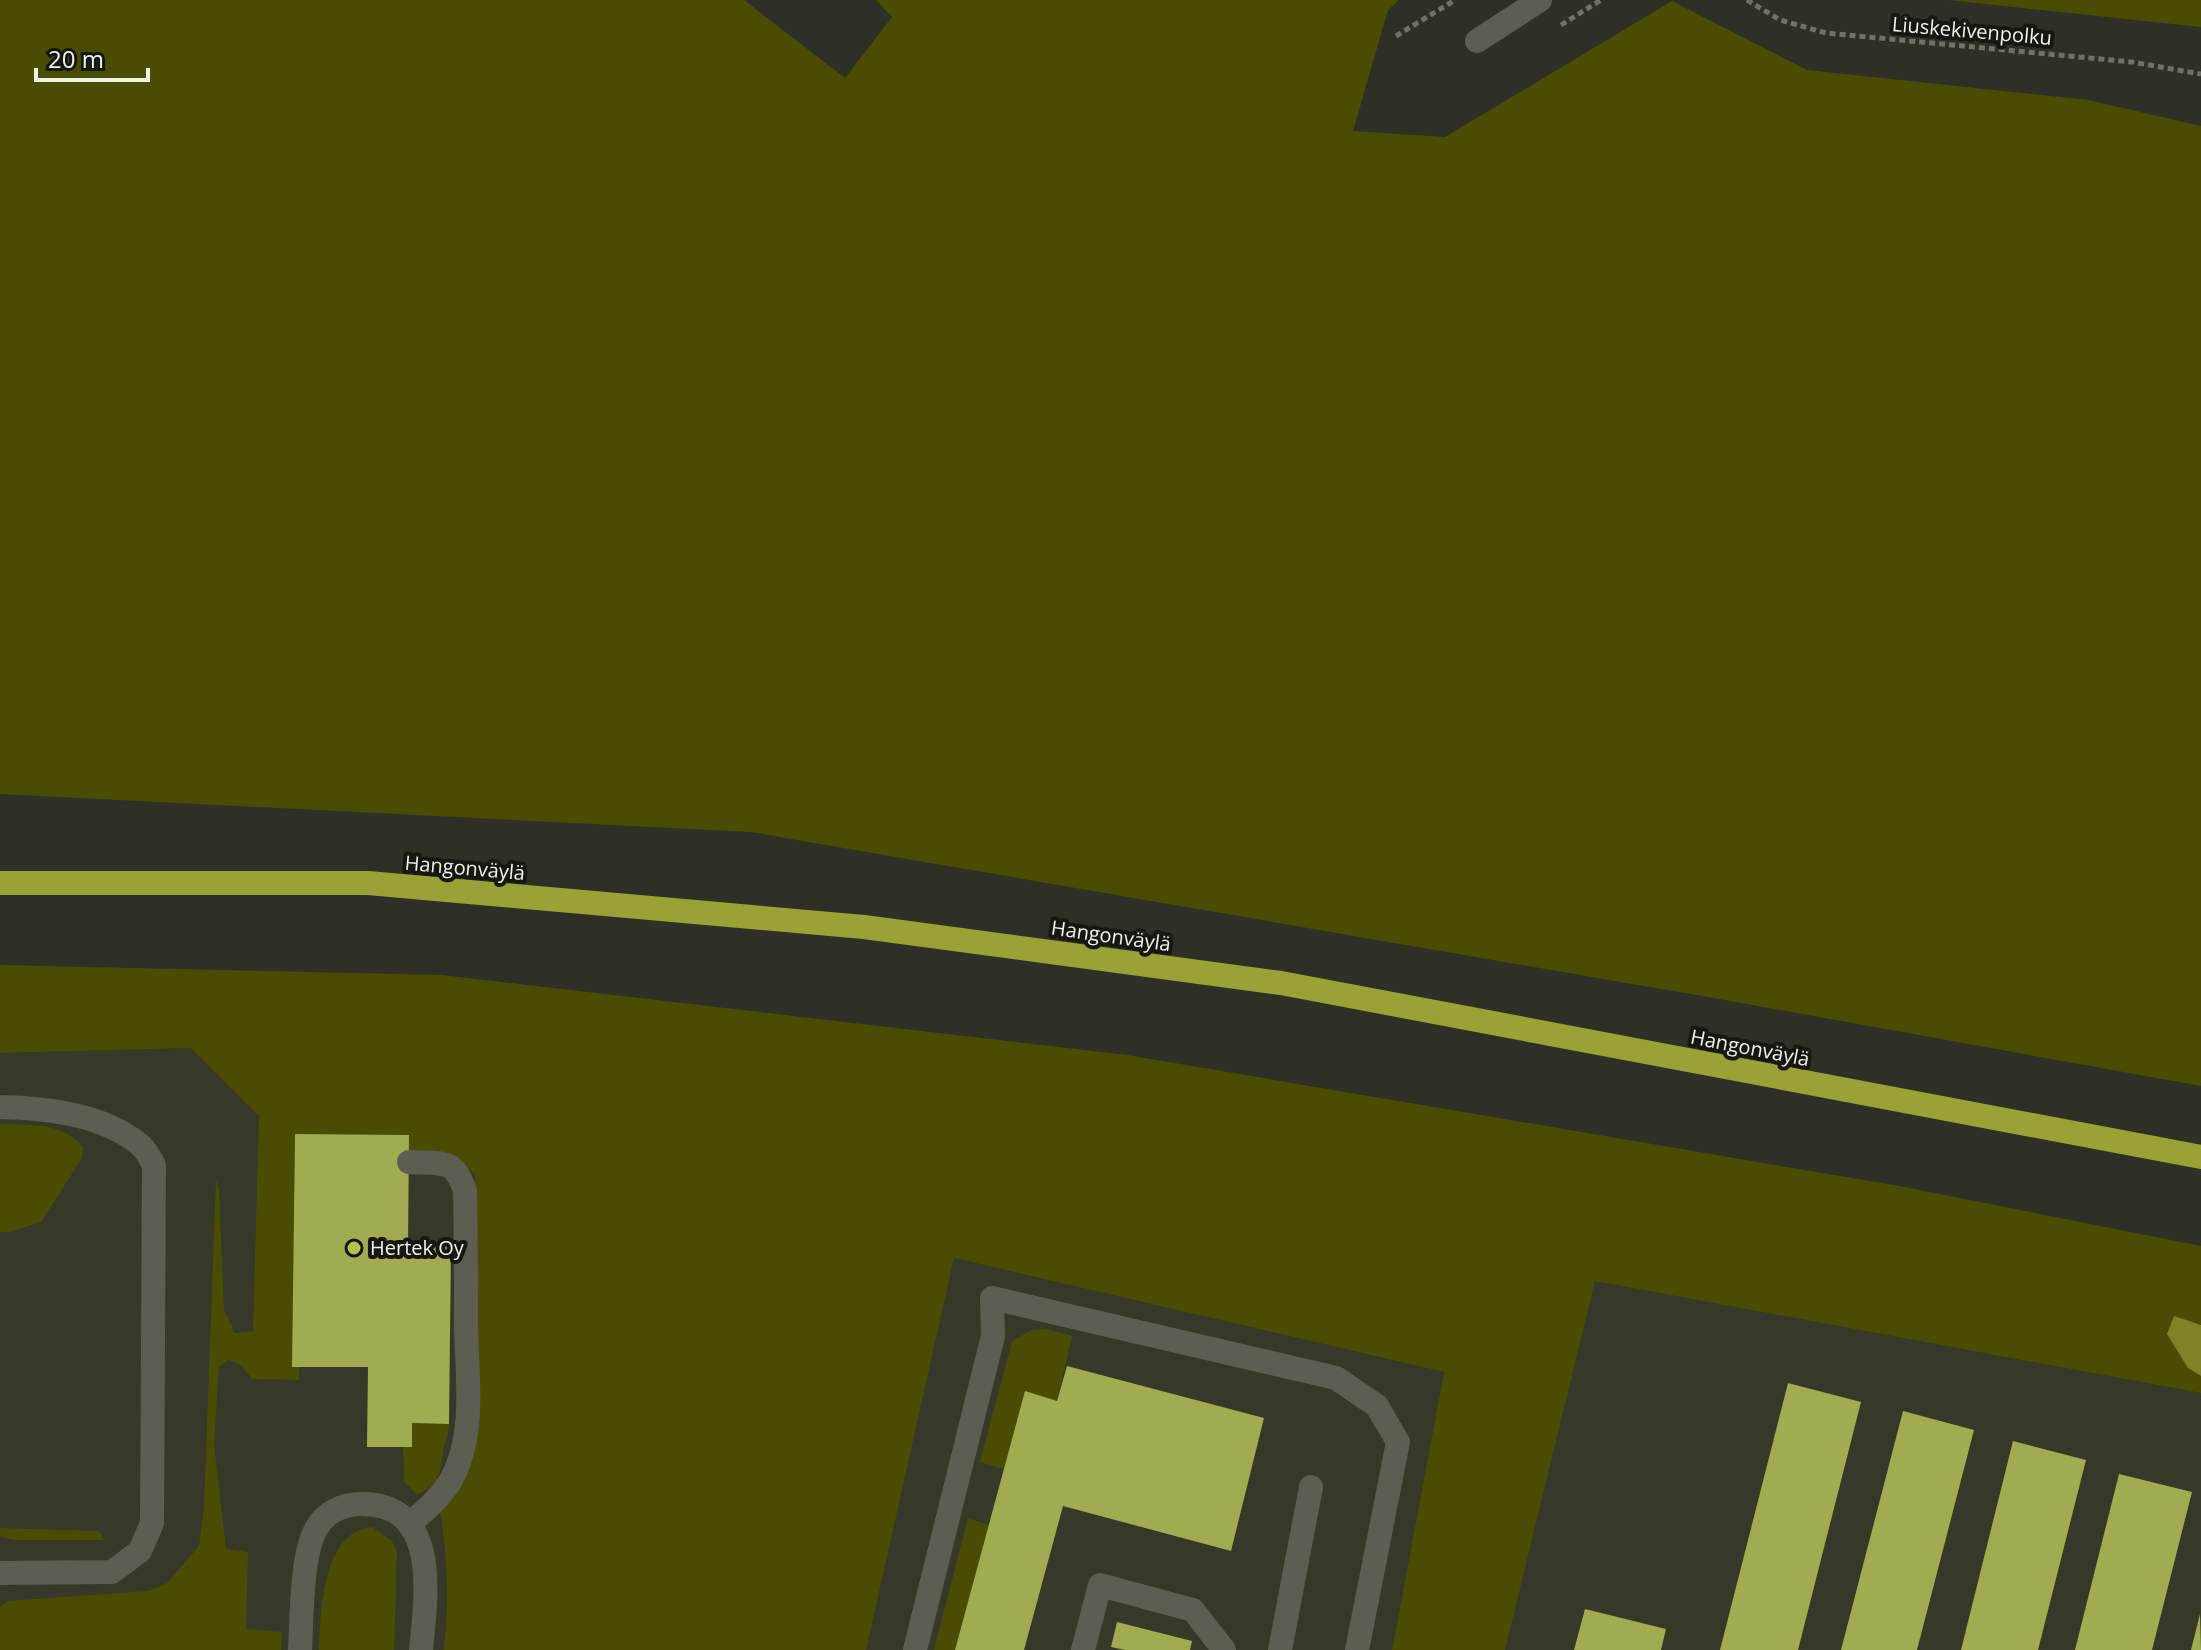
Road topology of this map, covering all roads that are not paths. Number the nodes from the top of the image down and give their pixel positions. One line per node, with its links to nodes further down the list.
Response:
1 (1540, 0): 2 (street)
2 (1477, 41)
3 (0, 883): 5 (highway, Hangonväylä)
4 (0, 1107): 9 (street)
5 (2201, 1157)
6 (409, 1162): 8 (street)
7 (1311, 1487): 15 (street)
8 (409, 1524): 10 (street); 11 (street)
9 (0, 1573)
10 (300, 1650)
11 (421, 1650)
12 (915, 1650): 16 (street)
13 (1083, 1650): 14 (street)
14 (1224, 1650)
15 (1280, 1650)
16 (1357, 1650)

